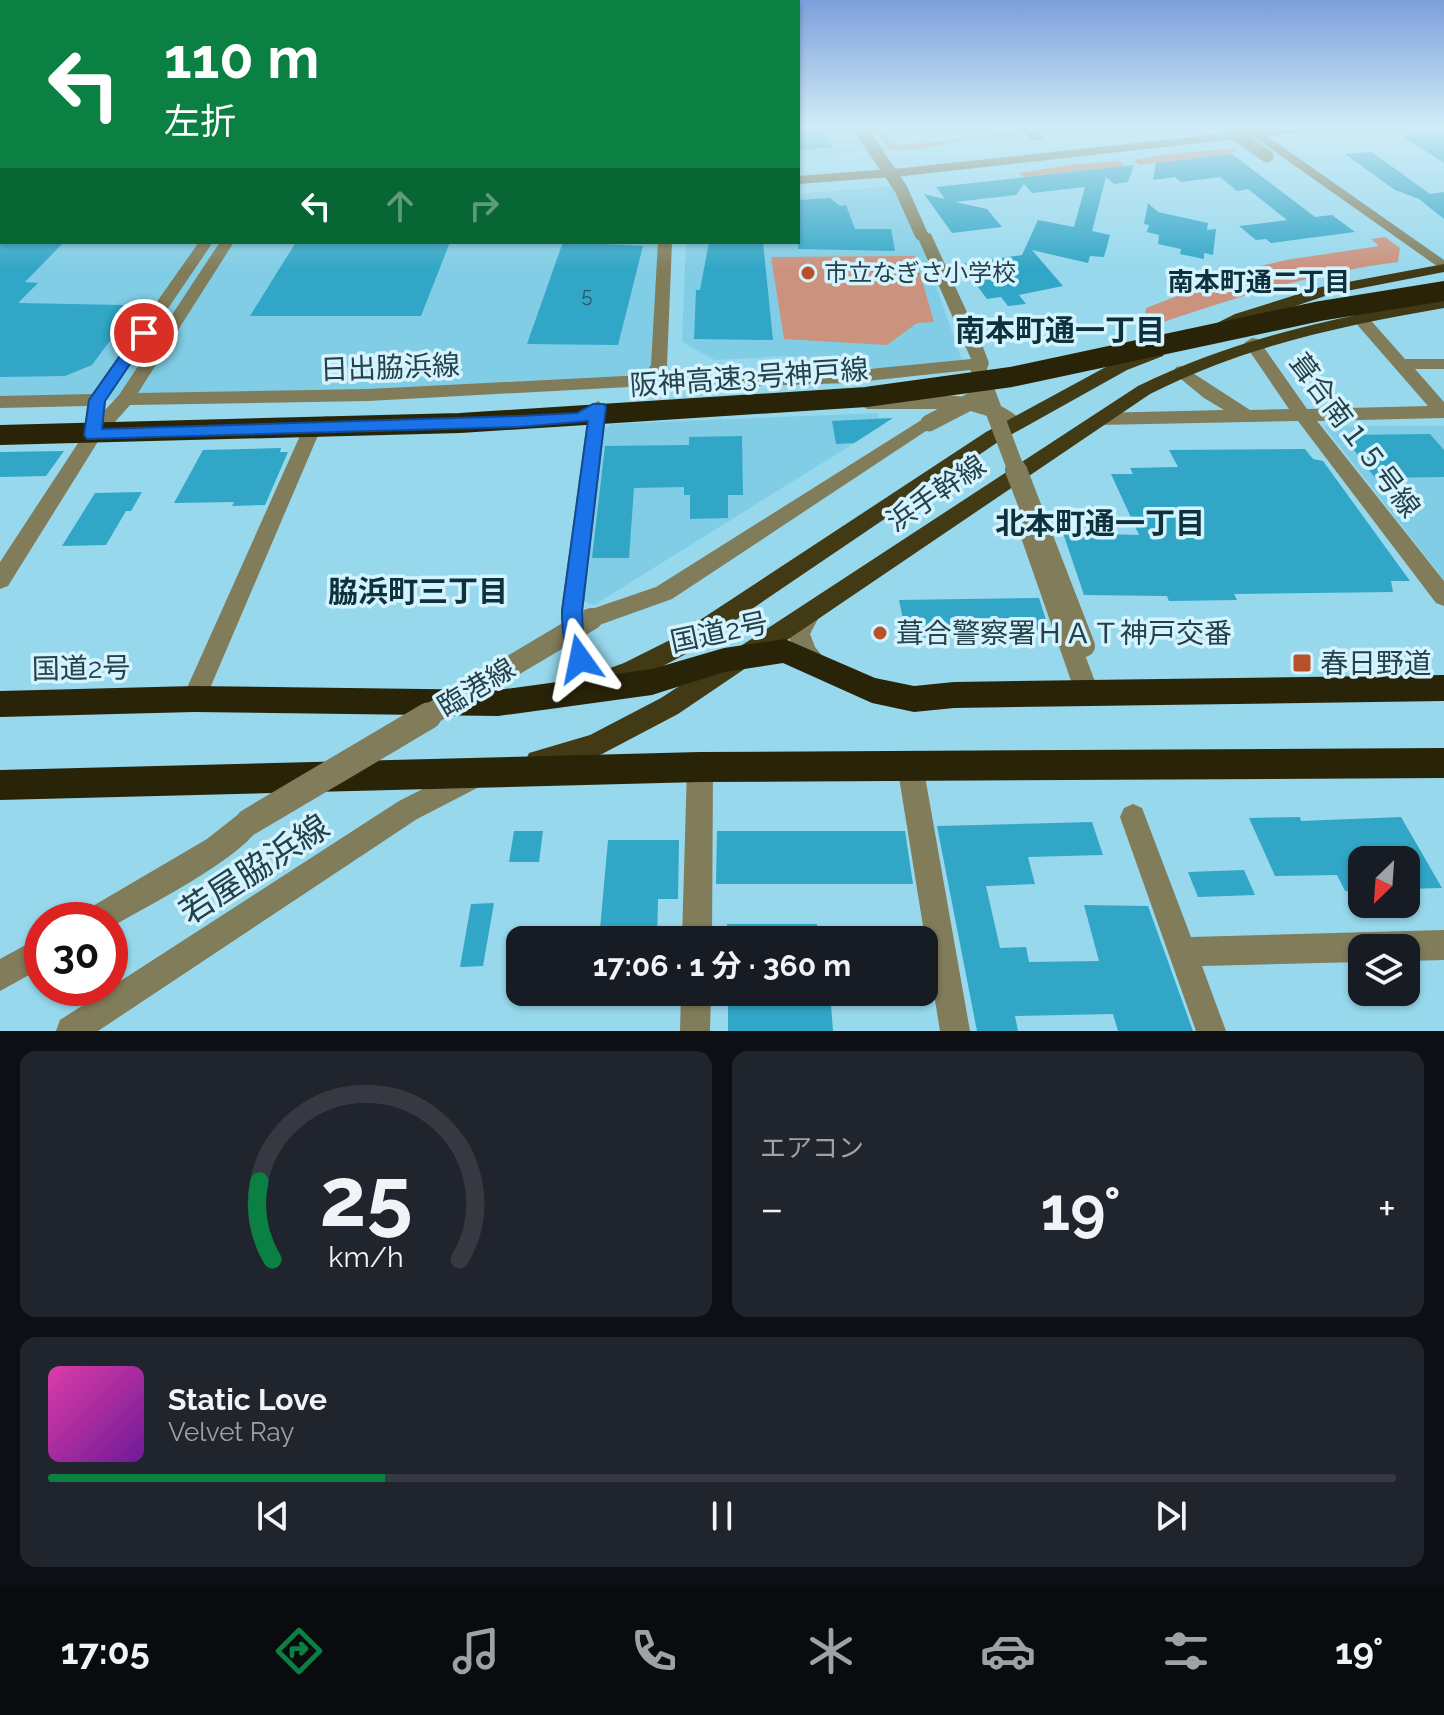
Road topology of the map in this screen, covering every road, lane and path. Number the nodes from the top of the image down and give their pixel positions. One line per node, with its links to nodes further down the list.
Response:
1 (876, 174): 6 (street)
2 (891, 174): 8 (street, bridge)
3 (1292, 174): 7 (street, bridge)
4 (1319, 174): 13 (street)
5 (1326, 174): 12 (street)
6 (800, 180)
7 (1368, 228)
8 (921, 234): 16 (street); 20 (street)
9 (205, 244): 27 (street)
10 (226, 244): 26 (street)
11 (665, 244): 26 (street, 日出脇浜線)
12 (1444, 253)
13 (1444, 267): 35 (main road, 浜手幹線)
14 (1444, 279): 34 (highway, 阪神高速3号神戸線)
15 (1444, 291): 38 (highway, 阪神高速3号神戸線, bridge)
16 (944, 298)
17 (1444, 303): 18 (main road, 浜手幹線)
18 (1360, 318): 19 (main road, 浜手幹線); 21 (street)
19 (1252, 343): 23 (main road, 浜手幹線); 31 (street, 葺合南１５号線)
20 (976, 364): 24 (street); 25 (street, bridge)
21 (1401, 364): 22 (street); 30 (street)
22 (1444, 364)
23 (1182, 371): 32 (street); 33 (main road, 浜手幹線)
24 (698, 384)
25 (987, 393): 43 (street, bridge); 58 (street, 臨港線, bridge)
26 (125, 399): 37 (street)
27 (97, 400): 28 (street); 37 (street)
28 (0, 402)
29 (598, 407): 35 (street); 36 (street); 46 (street)
30 (1444, 412): 31 (street)
31 (1301, 413): 32 (street); 41 (street, 葺合南１５号線)
32 (1253, 415): 33 (street)
33 (1098, 419): 39 (main road, 浜手幹線)
34 (0, 420)
35 (1015, 424): 46 (main road, 浜手幹線)
36 (312, 429): 37 (street); 49 (street)
37 (93, 435): 38 (street); 40 (street)
38 (0, 436)
39 (1009, 479): 42 (main road, 浜手幹線); 48 (street)
40 (0, 580)
41 (1444, 597)
42 (808, 617): 44 (main road, 浜手幹線); 45 (street)
43 (1084, 646)
44 (750, 654): 45 (highway, 国道2号); 50 (highway, 国道2号); 55 (main road, 浜手幹線)
45 (822, 670): 48 (highway, 国道2号)
46 (600, 682): 50 (main road, 浜手幹線)
47 (1444, 688): 48 (highway, 国道2号)
48 (1088, 695)
49 (194, 699): 50 (highway, 国道2号); 51 (highway, 国道2号)
50 (498, 703)
51 (0, 704)
52 (1444, 763): 53 (highway)
53 (910, 765): 54 (highway); 67 (street)
54 (700, 767): 55 (highway); 59 (street)
55 (479, 774): 56 (highway); 65 (street, 若屋脇浜線)
56 (0, 785)
57 (1133, 817): 61 (street)
58 (127, 902)
59 (697, 926)
60 (1444, 945): 61 (street)
61 (1183, 952): 68 (street)
62 (24, 962): 63 (street)
63 (0, 976)
64 (696, 1006): 66 (street)
65 (71, 1031)
66 (695, 1031)
67 (955, 1031)
68 (1211, 1031)

